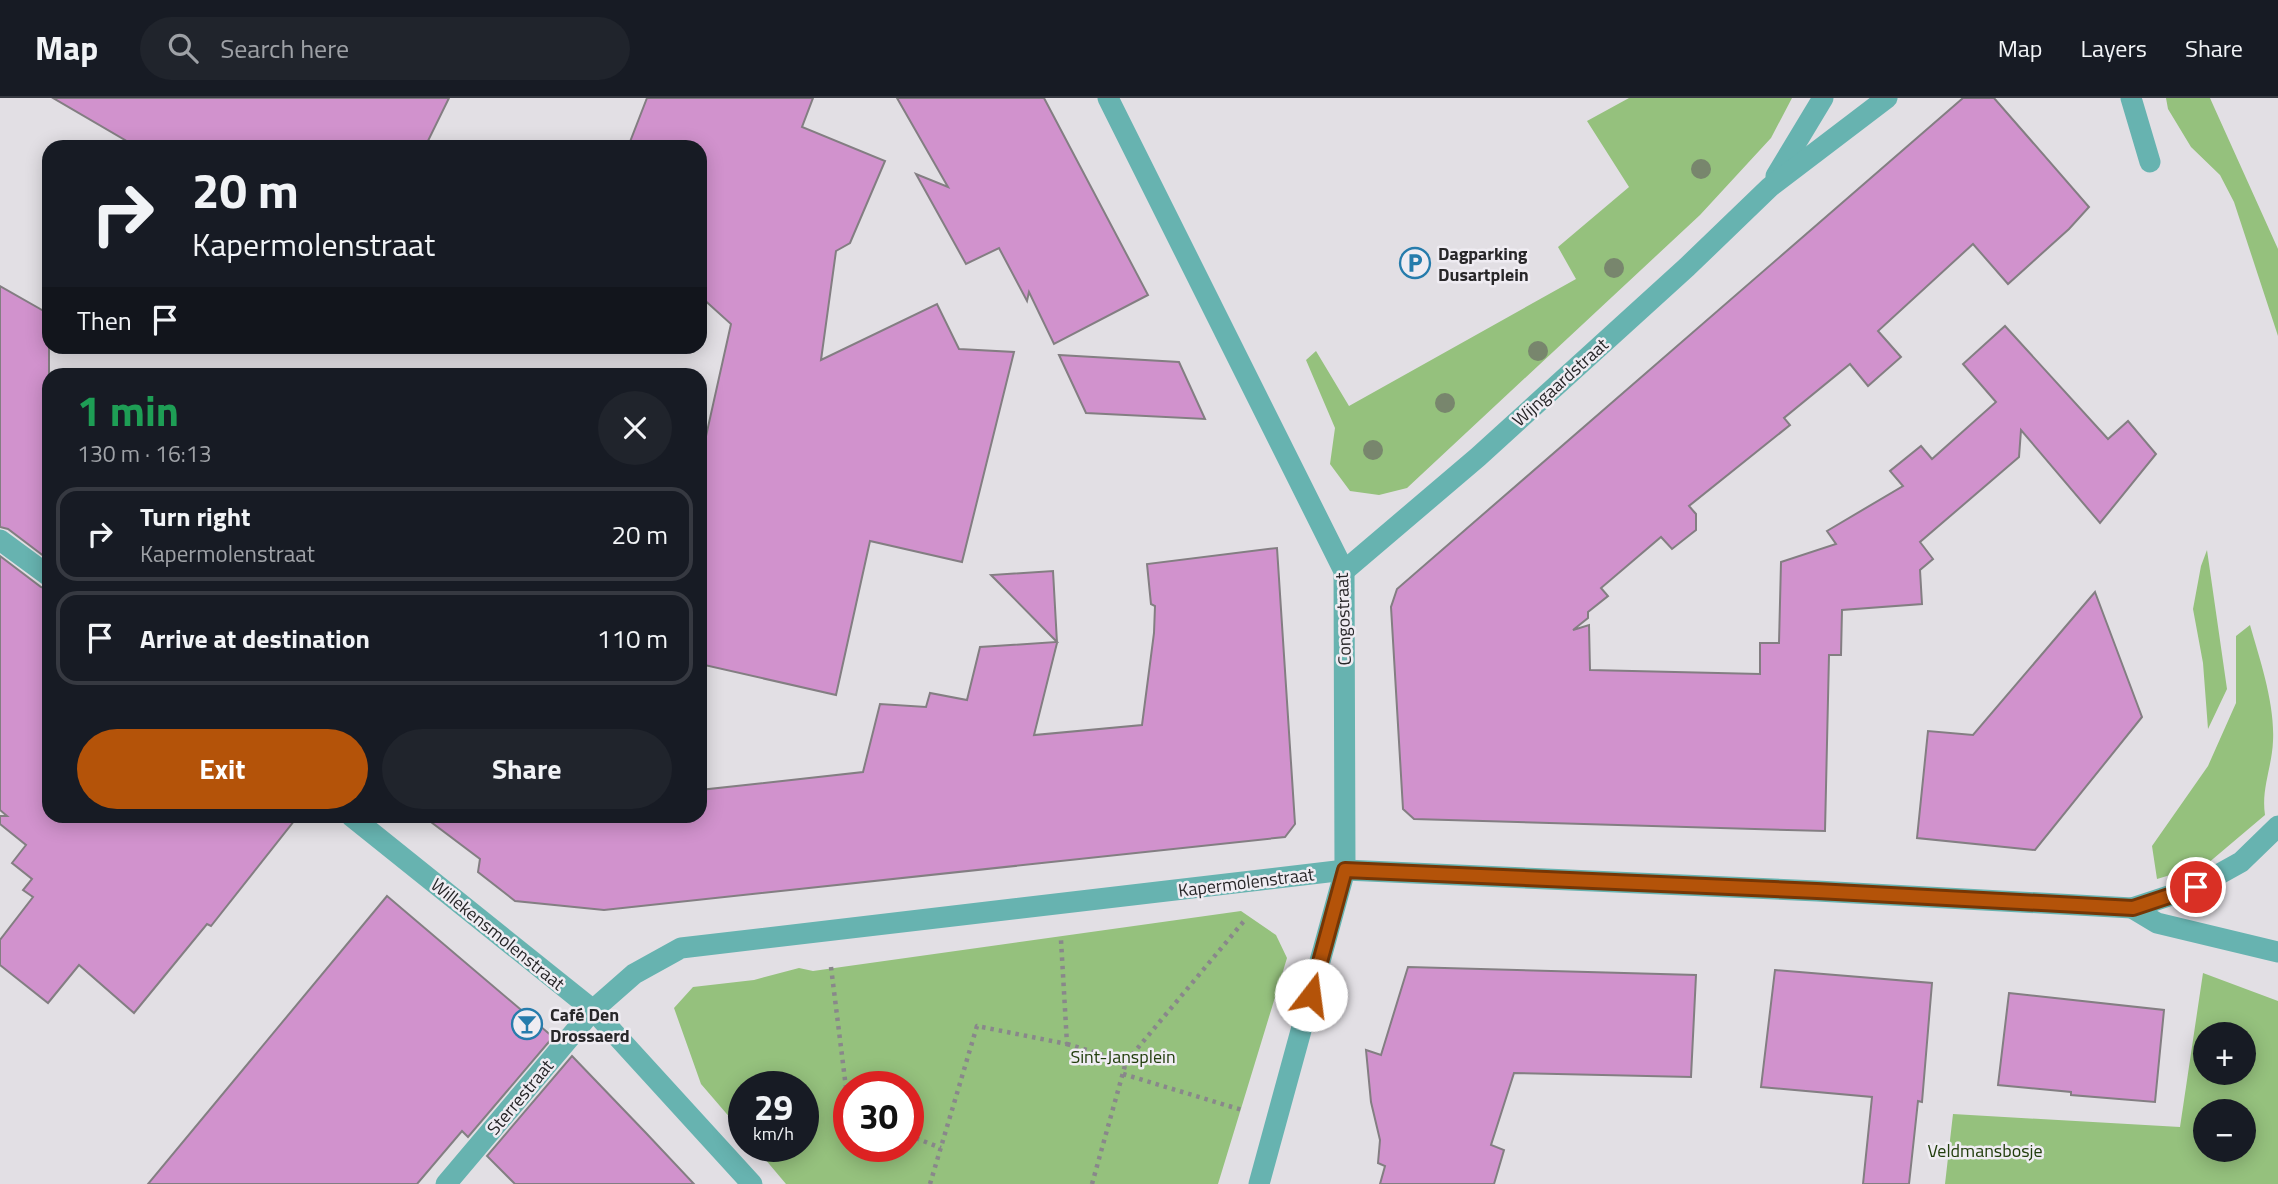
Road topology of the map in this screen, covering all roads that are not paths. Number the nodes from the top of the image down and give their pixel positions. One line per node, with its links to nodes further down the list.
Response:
1 (1108, 98): 9 (street, Congostraat)
2 (1823, 98): 6 (street, Wijngaardstraat)
3 (1888, 98): 6 (street, Wijngaardstraat)
4 (2131, 98): 5 (street)
5 (2150, 162)
6 (1770, 187): 9 (street, Wijngaardstraat)
7 (0, 540): 8 (street)
8 (42, 571)
9 (1344, 571): 12 (street, Congostraat)
10 (360, 823): 15 (street, Willekensmolenstraat)
11 (2278, 826): 13 (street, Kapermolenstraat)
12 (1345, 870): 13 (street, Kapermolenstraat); 15 (street, Kapermolenstraat); 18 (street, Congostraat)
13 (2133, 908): 14 (street, Kapermolenstraat)
14 (2278, 952)
15 (593, 1010): 16 (street, Sterrestraat); 17 (street, Willekensmolenstraat)
16 (446, 1184)
17 (752, 1184)
18 (1259, 1184)

